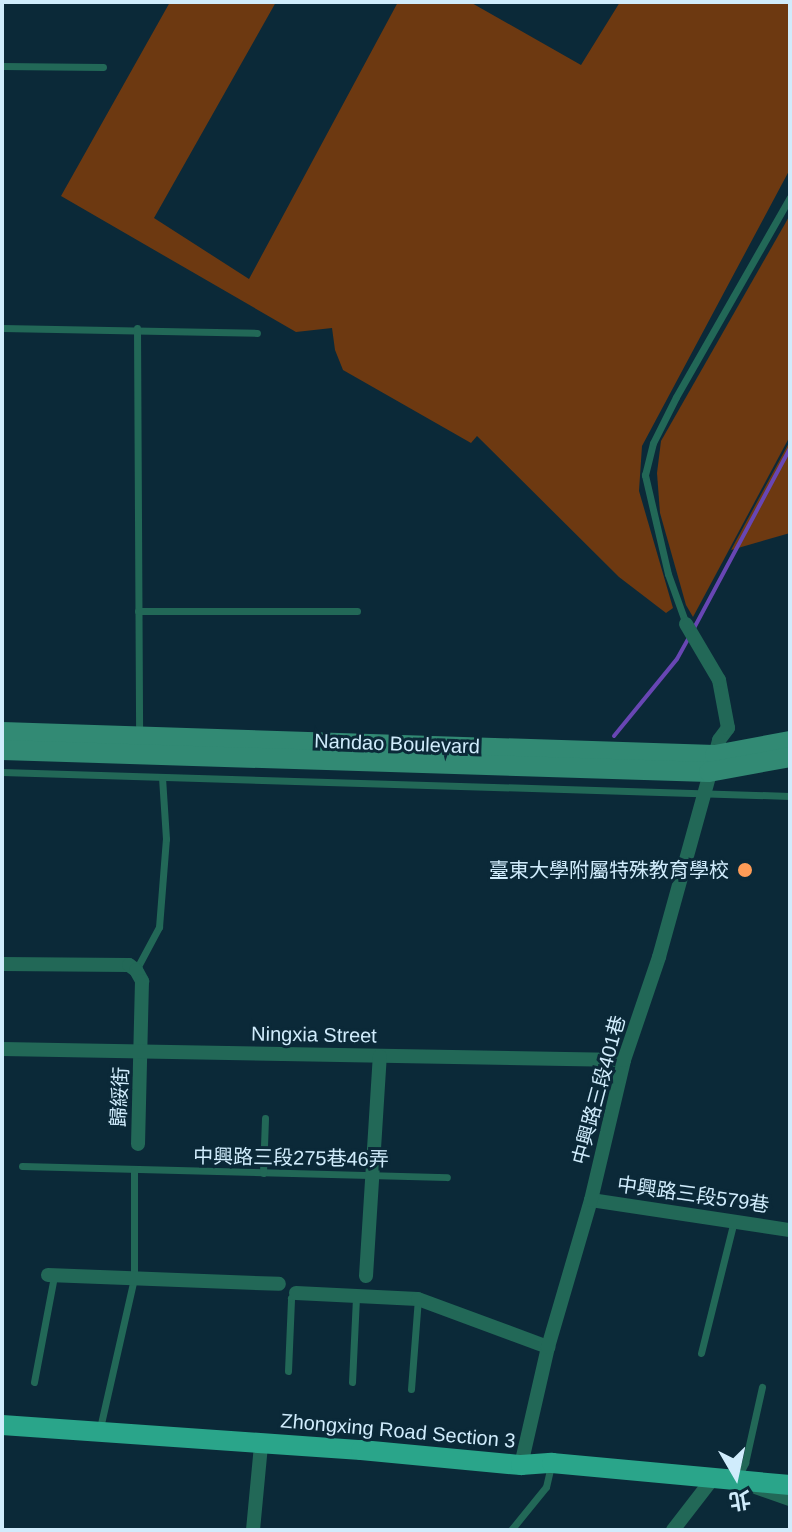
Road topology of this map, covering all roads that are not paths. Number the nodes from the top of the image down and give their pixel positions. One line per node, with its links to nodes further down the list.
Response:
1 (2, 66): 2 (lane)
2 (103, 67)
3 (790, 197): 9 (lane)
4 (2, 328): 5 (lane)
5 (137, 328): 6 (lane); 7 (lane)
6 (257, 333)
7 (138, 611): 8 (lane); 11 (lane)
8 (357, 611)
9 (686, 624): 15 (street, 中興路三段401巷)
10 (2, 732): 11 (street, Nandao Boulevard)
11 (139, 735): 15 (street, Nandao Boulevard)
12 (790, 741): 15 (street, Nandao Boulevard)
13 (2, 750): 15 (street, Nandao Boulevard)
14 (790, 757): 15 (street, Nandao Boulevard)
15 (712, 763): 18 (street, 中興路三段401巷)
16 (2, 772): 17 (lane)
17 (162, 777): 18 (lane); 21 (lane)
18 (704, 793): 19 (lane); 25 (street, 中興路三段401巷)
19 (790, 796)
20 (2, 964): 21 (street)
21 (136, 970): 23 (street, 歸綏街)
22 (2, 1049): 23 (street, Ningxia Street)
23 (142, 1052): 24 (street, Ningxia Street); 27 (street, 歸綏街)
24 (380, 1056): 25 (street, Ningxia Street); 31 (street)
25 (624, 1060): 33 (street, 中興路三段401巷)
26 (265, 1118): 30 (lane)
27 (138, 1144)
28 (22, 1166): 29 (lane, 中興路三段275巷46弄)
29 (134, 1170): 30 (lane, 中興路三段275巷46弄); 38 (lane)
30 (263, 1173): 31 (lane, 中興路三段275巷46弄)
31 (374, 1176): 32 (lane, 中興路三段275巷46弄); 37 (street)
32 (447, 1177)
33 (591, 1200): 34 (street, 中興路三段579巷); 43 (street, 中興路三段401巷)
34 (734, 1221): 35 (street, 中興路三段579巷); 44 (lane)
35 (790, 1230)
36 (51, 1275): 38 (street); 46 (lane)
37 (366, 1276)
38 (134, 1278): 39 (street); 51 (lane)
39 (279, 1284)
40 (296, 1293): 41 (street); 45 (lane)
41 (356, 1296): 42 (street); 47 (lane)
42 (418, 1299): 43 (street); 49 (lane)
43 (548, 1347): 54 (street, 中興路三段401巷)
44 (701, 1353)
45 (288, 1371)
46 (34, 1382)
47 (352, 1382)
48 (762, 1387): 57 (lane)
49 (411, 1389)
50 (2, 1425): 51 (main road, Zhongxing Road Section 3)
51 (99, 1433): 52 (main road, Zhongxing Road Section 3)
52 (261, 1445): 54 (main road, Zhongxing Road Section 3); 60 (street)
53 (552, 1463): 54 (main road, Zhongxing Road Section 3); 55 (main road, Zhongxing Road Section 3); 61 (lane)
54 (521, 1465)
55 (714, 1477): 57 (main road, Zhongxing Road Section 3); 62 (street)
56 (790, 1477): 57 (street)
57 (736, 1480): 58 (main road, Zhongxing Road Section 3); 59 (street)
58 (790, 1485)
59 (790, 1499)
60 (253, 1530)
61 (511, 1530)
62 (673, 1530)

